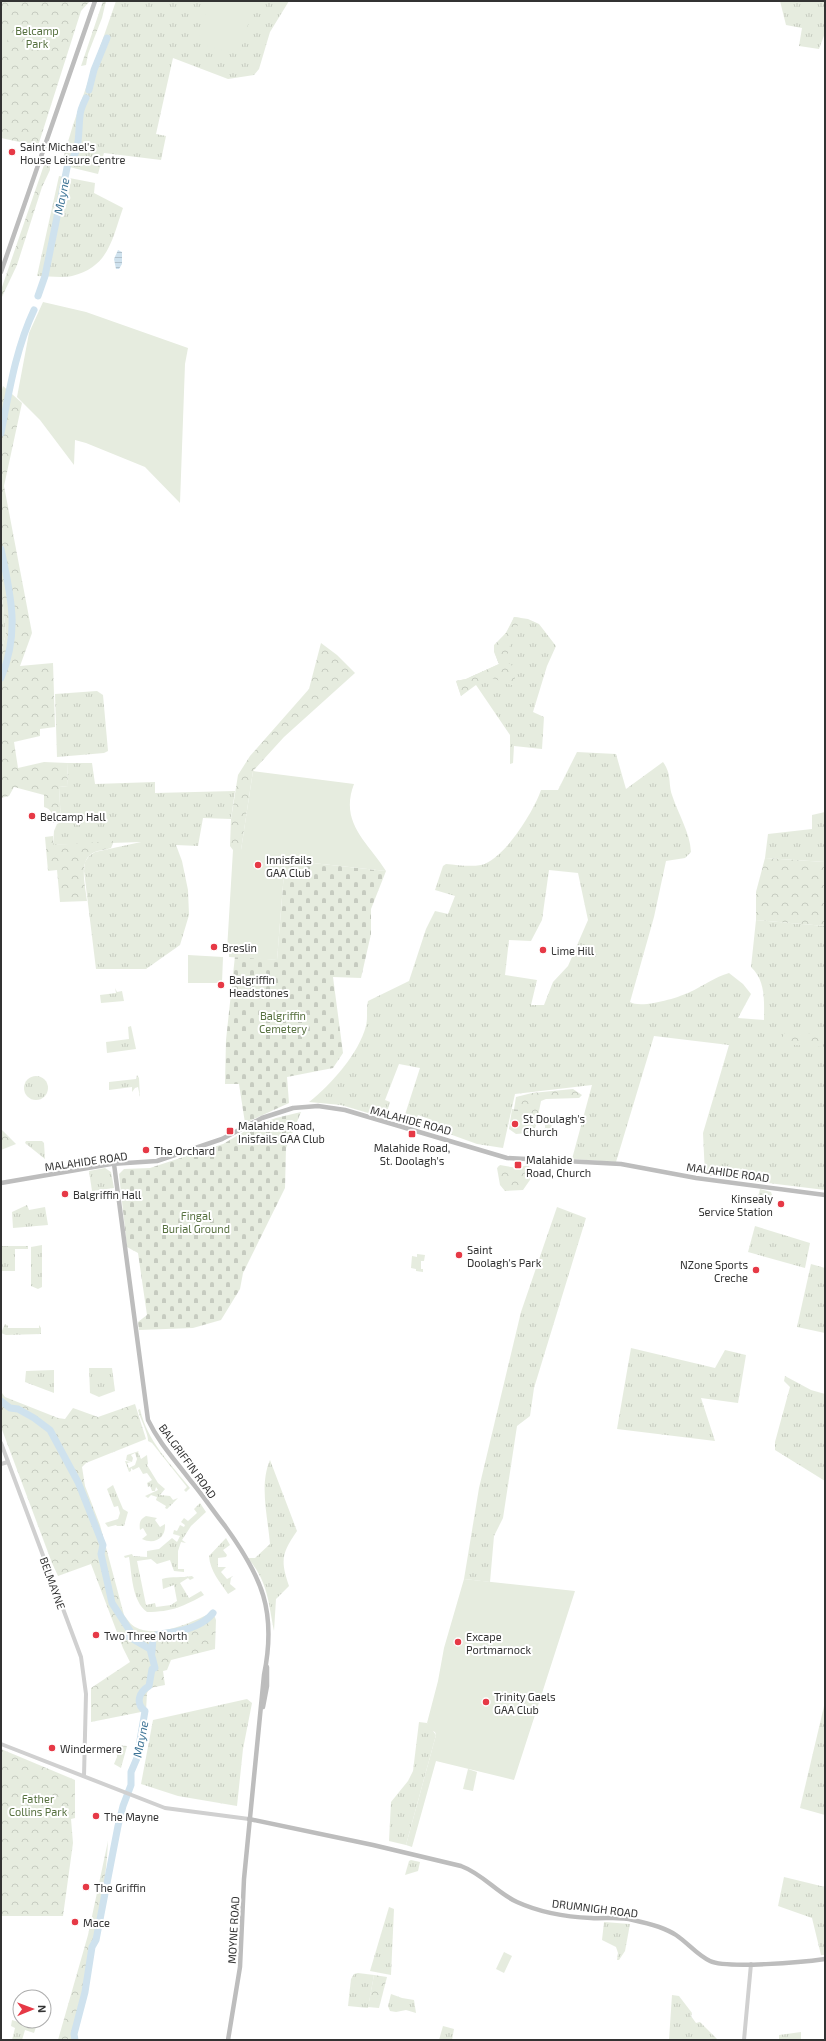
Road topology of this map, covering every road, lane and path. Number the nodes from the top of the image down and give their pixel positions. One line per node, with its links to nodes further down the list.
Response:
1 (95, 1): 2 (main road)
2 (1, 272)
3 (114, 1164): 4 (main road, MALAHIDE ROAD); 5 (main road, MALAHIDE ROAD); 9 (main road, BALGRIFFIN ROAD)
4 (1, 1183)
5 (825, 1195)
6 (1, 1443): 7 (street, BELMAYNE)
7 (8, 1462): 8 (street); 12 (street, BELMAYNE)
8 (1, 1464)
9 (267, 1660): 10 (main road, BALGRIFFIN ROAD); 10 (main road, BALGRIFFIN ROAD)
10 (261, 1716): 13 (main road, MOYNE ROAD)
11 (1, 1744): 12 (street)
12 (84, 1776): 13 (street)
13 (249, 1819): 15 (main road, DRUMNIGH ROAD); 16 (main road, MOYNE ROAD)
14 (825, 1959): 15 (main road, DRUMNIGH ROAD)
15 (752, 1964): 17 (street)
16 (228, 2040)
17 (744, 2040)

